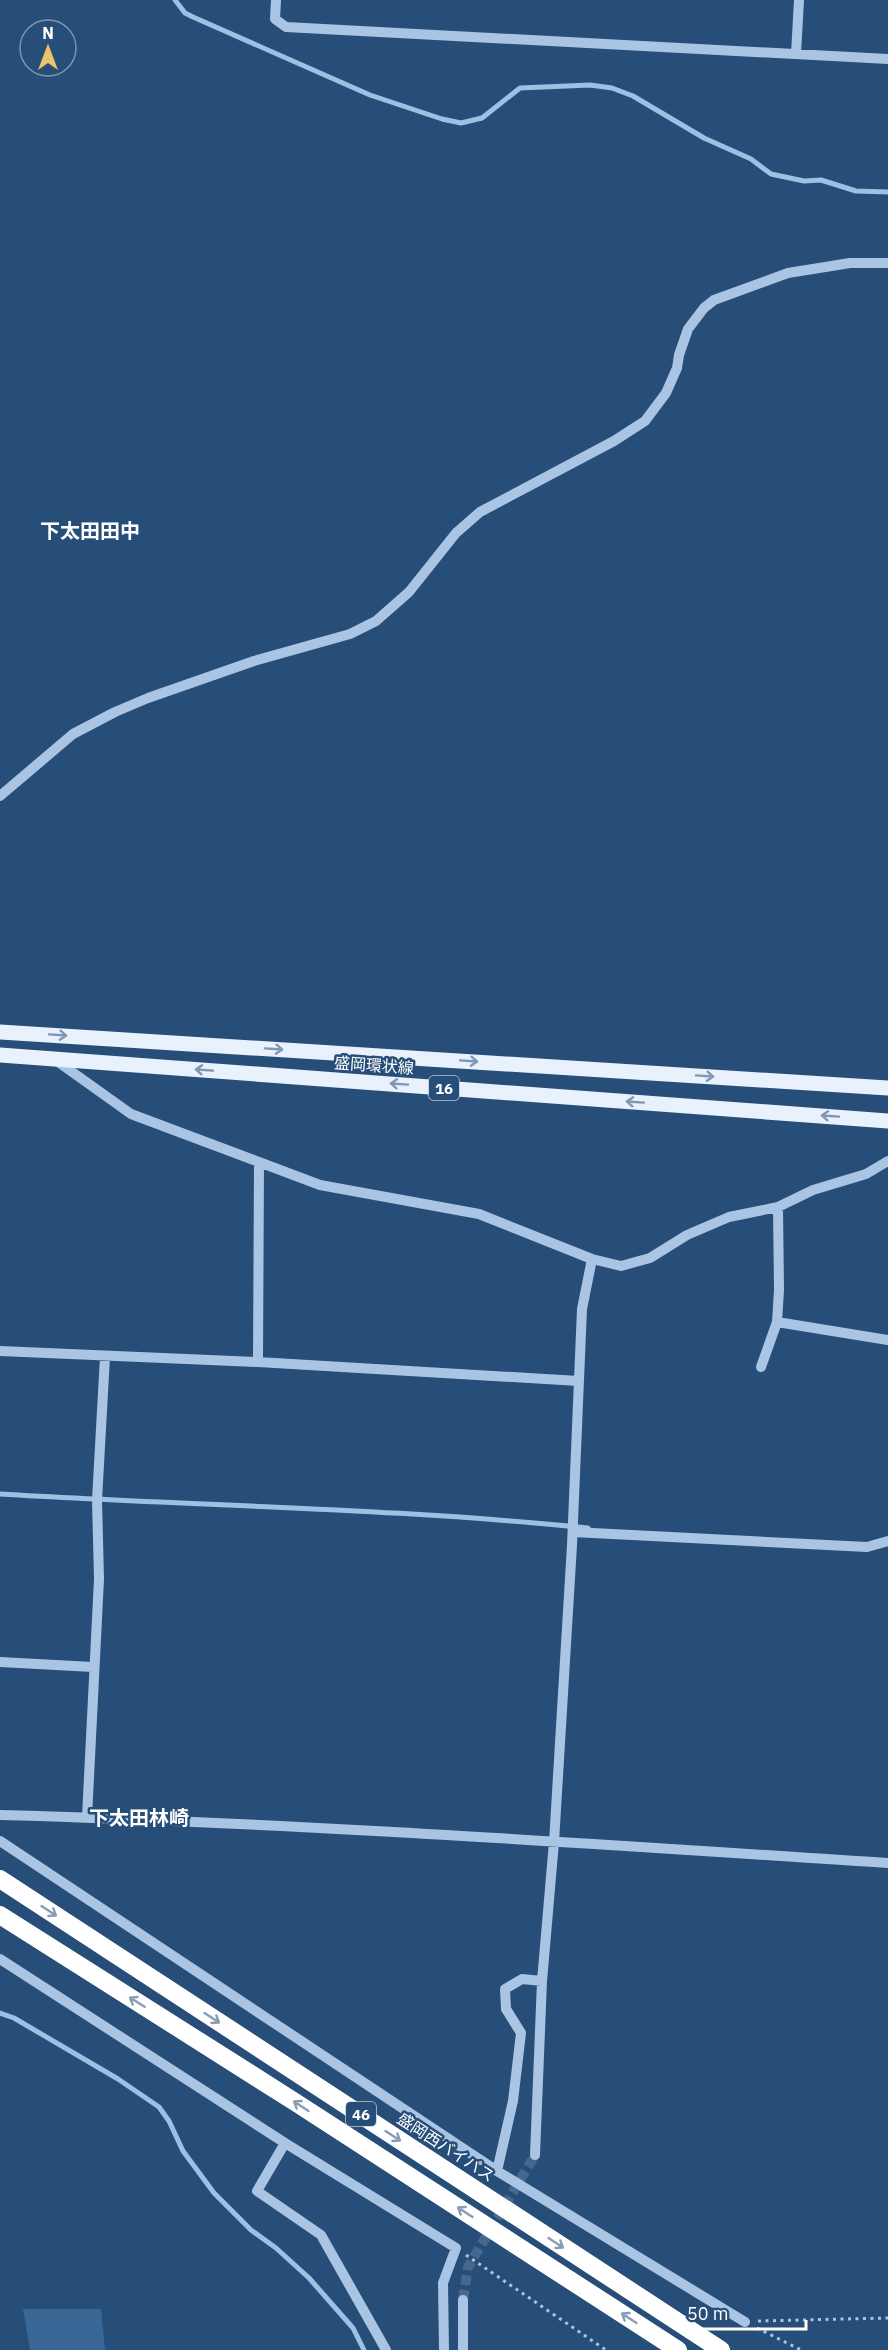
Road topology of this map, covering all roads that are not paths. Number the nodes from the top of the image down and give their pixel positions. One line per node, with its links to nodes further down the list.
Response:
1 (276, 0): 3 (street)
2 (799, 0): 3 (street)
3 (796, 54): 4 (street)
4 (888, 59)
5 (888, 263): 6 (street)
6 (0, 796)
7 (0, 1032): 10 (main road, 盛岡環状線 / 16, one-way to 10)
8 (0, 1055): 9 (main road, 盛岡環状線 / 16)
9 (54, 1059): 11 (main road, 盛岡環状線 / 16, one-way to 9); 13 (street)
10 (888, 1088)
11 (888, 1121)
12 (888, 1161): 14 (street)
13 (259, 1162): 15 (street); 20 (street)
14 (778, 1207): 15 (street); 16 (street)
15 (592, 1259): 22 (street)
16 (777, 1322): 17 (street); 21 (street)
17 (888, 1340)
18 (0, 1351): 19 (street)
19 (105, 1357): 20 (street); 26 (street)
20 (258, 1362): 22 (street)
21 (761, 1367)
22 (579, 1381): 23 (street)
23 (573, 1532): 24 (street); 30 (street)
24 (888, 1541)
25 (0, 1662): 26 (street)
26 (93, 1667): 28 (street)
27 (0, 1815): 28 (street)
28 (87, 1817): 30 (street)
29 (0, 1841): 38 (street)
30 (554, 1842): 31 (street); 35 (street)
31 (888, 1863)
32 (0, 1879): 45 (highway, 盛岡西バイパス / 46, one-way to 45)
33 (0, 1916): 44 (highway, 46, one-way to 33)
34 (0, 1959): 36 (street)
35 (542, 1981): 37 (street); 38 (street)
36 (285, 2143): 41 (street); 42 (street)
37 (536, 2155)
38 (497, 2171): 40 (street)
39 (463, 2300): 43 (street)
40 (745, 2322)
41 (386, 2350)
42 (444, 2350)
43 (463, 2350)
44 (678, 2350)
45 (721, 2350)

